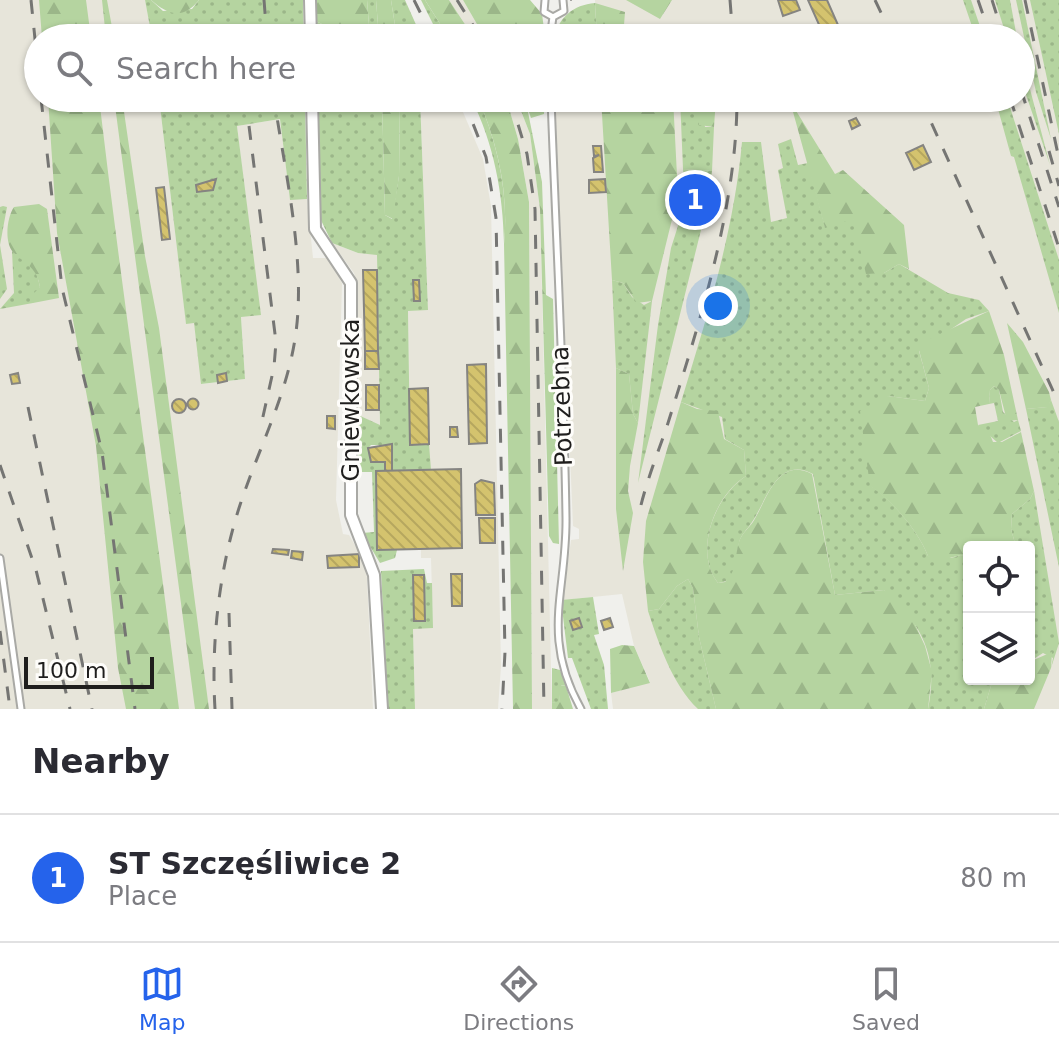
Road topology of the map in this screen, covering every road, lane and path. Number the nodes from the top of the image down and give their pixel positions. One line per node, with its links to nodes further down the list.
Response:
1 (310, 0): 5 (street)
2 (545, 0): 4 (lane)
3 (563, 0): 4 (lane)
4 (553, 17): 6 (lane)
5 (311, 24)
6 (552, 24)
7 (312, 112): 11 (street, Gniewkowska)
8 (551, 112): 12 (lane, Potrzebna)
9 (0, 558): 10 (lane)
10 (21, 709)
11 (382, 709)
12 (581, 709)

